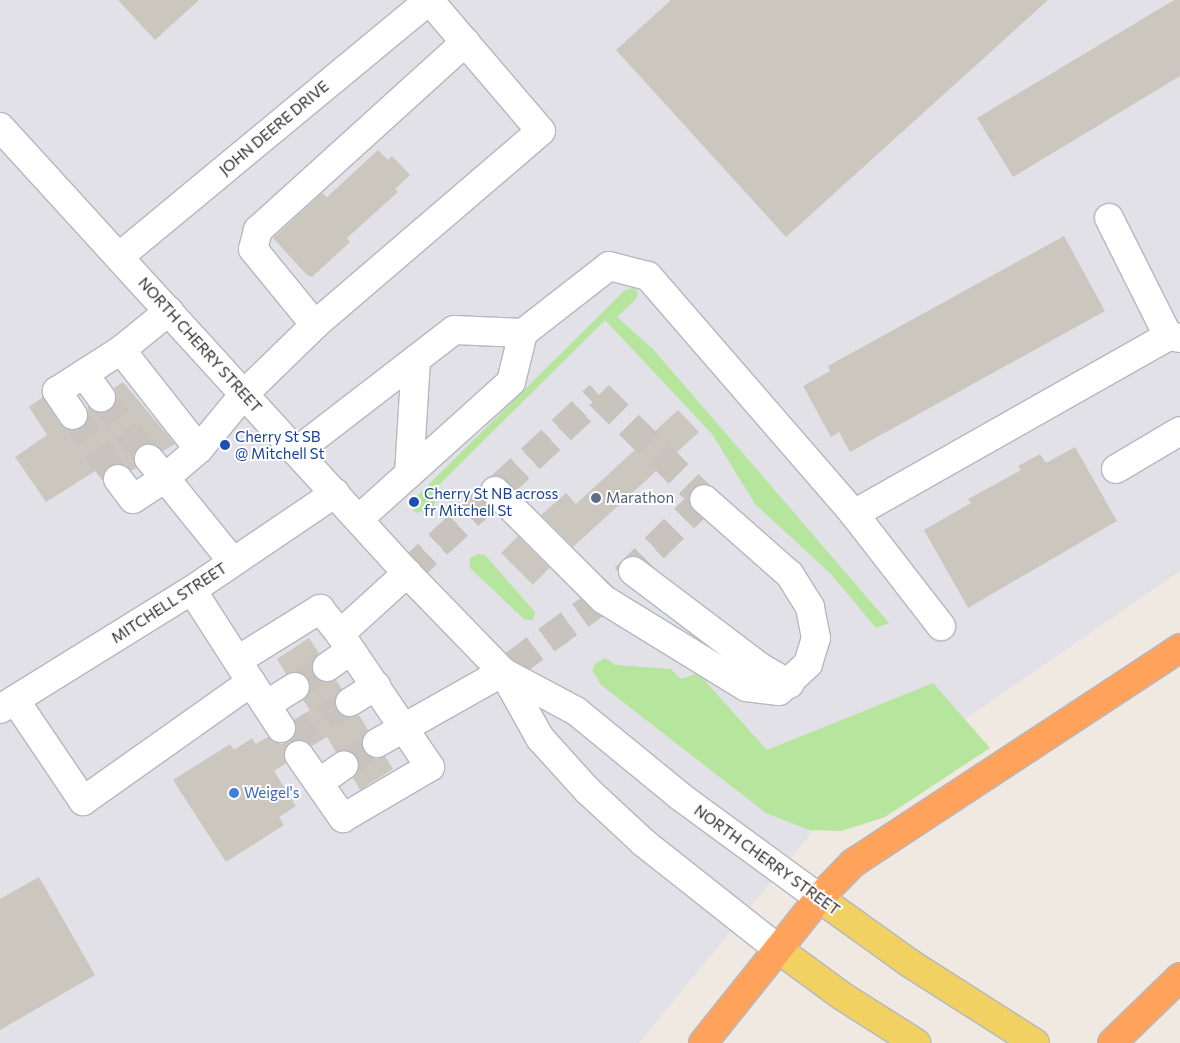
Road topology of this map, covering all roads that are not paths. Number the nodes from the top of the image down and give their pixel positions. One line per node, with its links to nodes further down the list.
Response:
1 (429, 0): 2 (street); 5 (street, JOHN DEERE DRIVE)
2 (465, 42): 7 (street); 7 (street)
3 (0, 127): 5 (street, NORTH CHERRY STREET)
4 (1109, 218): 9 (street)
5 (120, 256): 6 (street, NORTH CHERRY STREET)
6 (169, 311): 10 (street); 13 (street, NORTH CHERRY STREET)
7 (315, 325): 13 (street)
8 (523, 332): 11 (street); 21 (street); 26 (street)
9 (1174, 337): 26 (street)
10 (121, 350): 12 (street); 17 (street)
11 (416, 359): 18 (street); 21 (street)
12 (84, 374): 14 (street); 15 (street)
13 (244, 394): 17 (street); 18 (street, NORTH CHERRY STREET)
14 (100, 397)
15 (73, 415)
16 (1180, 431): 20 (street)
17 (199, 449): 19 (street)
18 (297, 451): 24 (street, NORTH CHERRY STREET)
19 (157, 468): 22 (street); 28 (street)
20 (1116, 469)
21 (410, 474): 27 (street)
22 (118, 479)
23 (495, 492): 38 (street)
24 (335, 494): 27 (street, NORTH CHERRY STREET); 28 (street, MITCHELL STREET)
25 (704, 499): 38 (street)
26 (854, 514): 32 (street)
27 (359, 519): 30 (street, NORTH CHERRY STREET)
28 (233, 562): 31 (street, MITCHELL STREET)
29 (632, 571): 38 (street)
30 (408, 573): 33 (street); 37 (street, NORTH CHERRY STREET)
31 (192, 590): 36 (street); 42 (street, MITCHELL STREET)
32 (941, 626)
33 (346, 642): 35 (street); 36 (street); 39 (street)
34 (1180, 648): 50 (highway)
35 (328, 667)
36 (244, 671): 42 (street); 43 (street)
37 (503, 672): 44 (street); 50 (street, NORTH CHERRY STREET); 51 (street, NORTH CHERRY STREET)
38 (788, 684)
39 (376, 686): 41 (street); 44 (street)
40 (295, 687): 43 (street)
41 (350, 702)
42 (8, 704)
43 (266, 705): 45 (street)
44 (404, 726): 46 (street); 49 (street)
45 (281, 728)
46 (377, 743)
47 (299, 755): 49 (street)
48 (344, 765): 49 (street)
49 (320, 782)
50 (819, 898): 51 (highway); 55 (main road, NORTH CHERRY STREET)
51 (778, 950): 53 (highway); 54 (main road, NORTH CHERRY STREET)
52 (1180, 977): 56 (highway)
53 (703, 1043)
54 (916, 1043)
55 (1035, 1043)
56 (1112, 1043)

